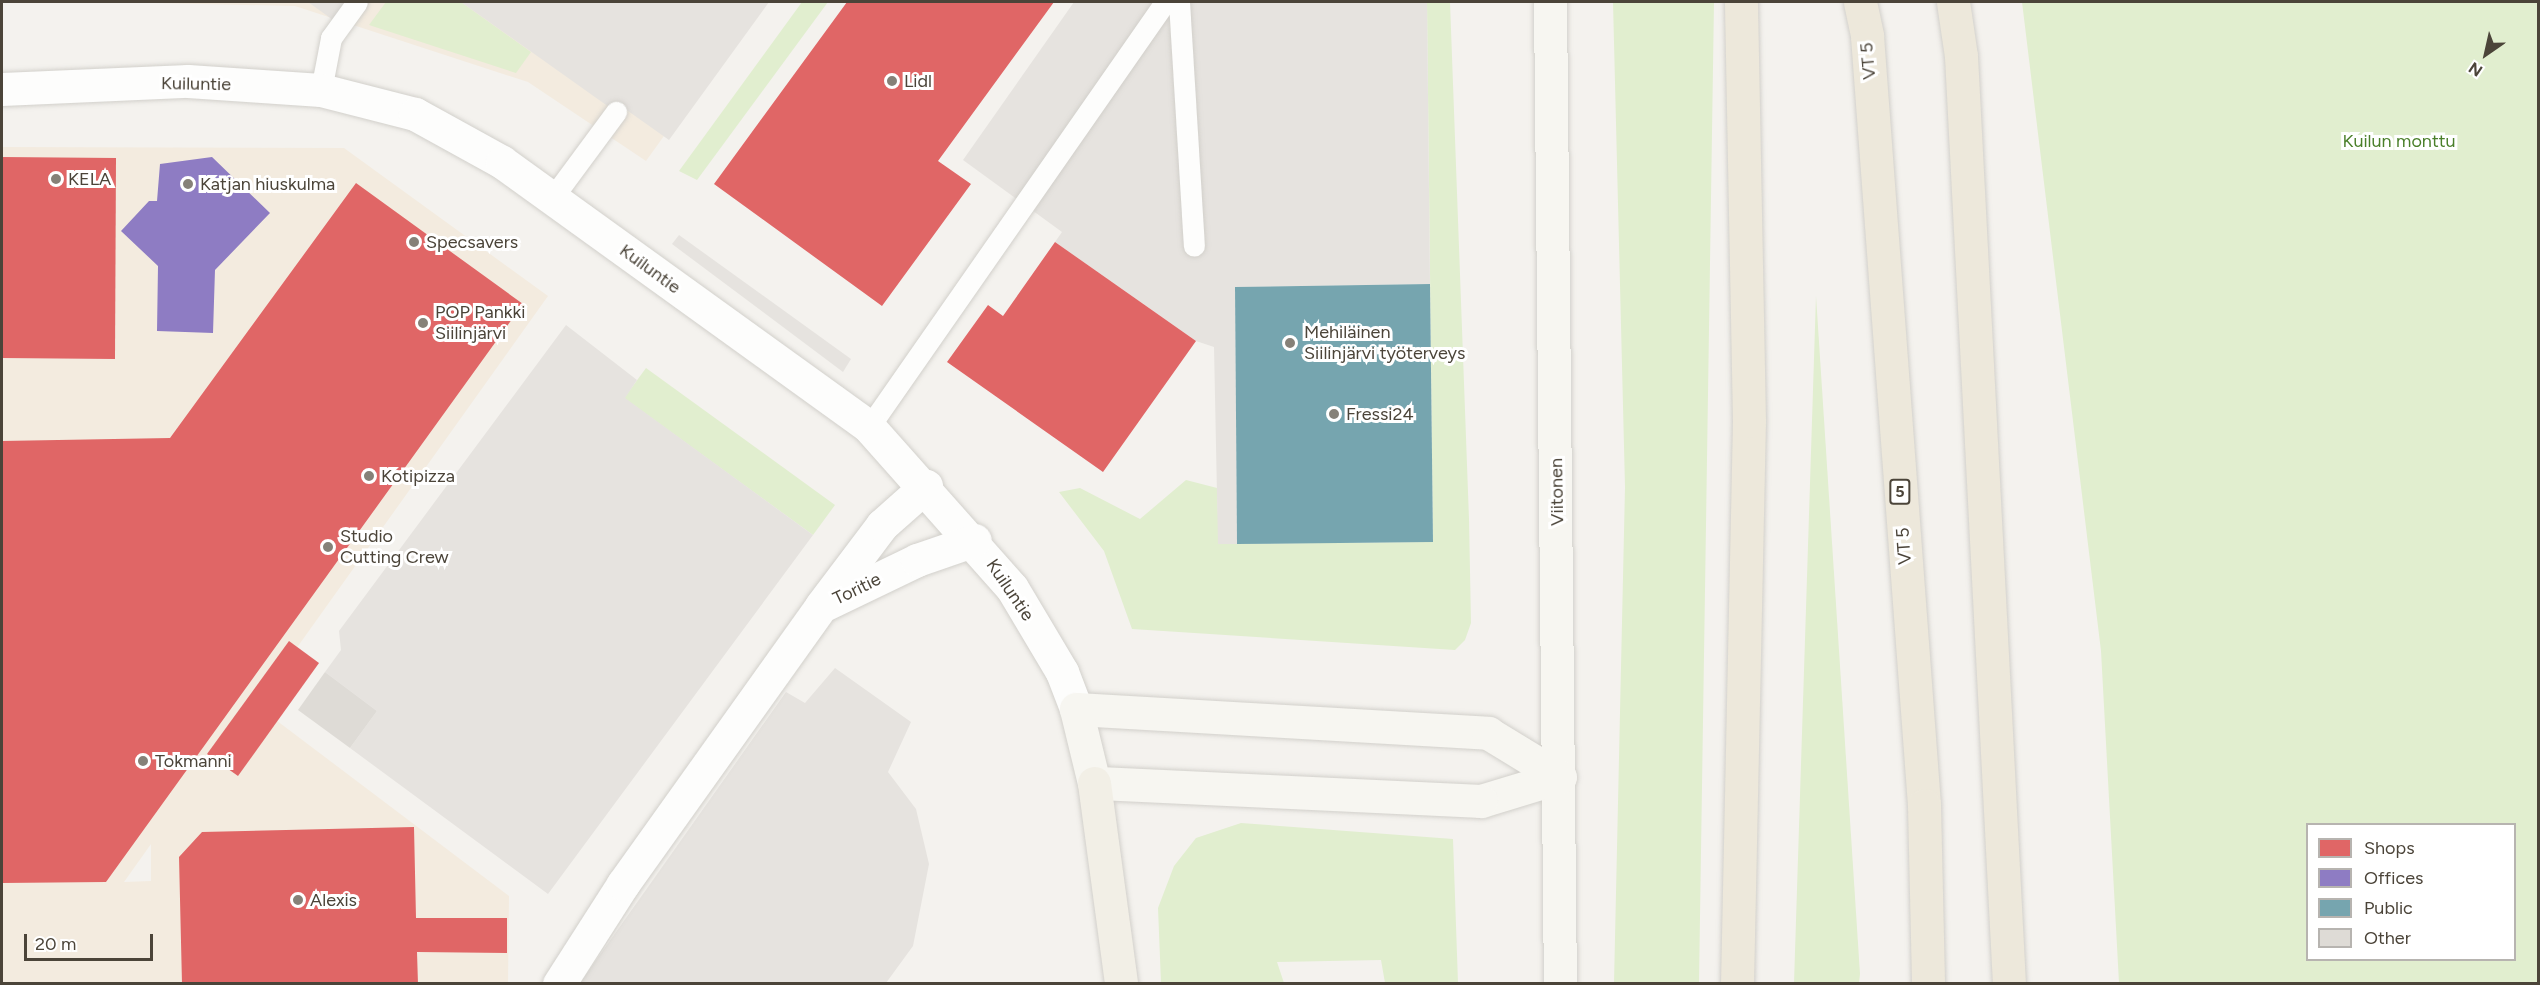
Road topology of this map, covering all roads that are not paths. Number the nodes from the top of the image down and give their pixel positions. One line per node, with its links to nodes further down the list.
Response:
1 (357, 2): 9 (lane)
2 (1165, 2): 13 (lane)
3 (1179, 2): 12 (lane)
4 (1550, 2): 18 (main road, Viitonen)
5 (1741, 2): 23 (highway)
6 (1860, 2): 24 (highway, VT 5 / 5)
7 (1953, 2): 25 (highway)
8 (2, 89): 9 (street, Kuiluntie)
9 (321, 90): 11 (street, Kuiluntie)
10 (616, 112): 11 (lane)
11 (553, 197): 13 (street, Kuiluntie)
12 (1194, 246)
13 (869, 427): 14 (street, Kuiluntie)
14 (926, 486): 15 (street, Kuiluntie); 16 (street, Toritie)
15 (975, 540): 16 (street, Toritie); 17 (street, Kuiluntie)
16 (821, 606): 20 (street)
17 (1076, 709): 18 (main road); 19 (main road, Kuiluntie)
18 (1560, 777): 19 (main road); 22 (main road, Viitonen)
19 (1094, 783): 21 (main road)
20 (559, 984)
21 (1121, 984)
22 (1560, 984)
23 (1737, 984)
24 (1928, 984)
25 (2009, 984)

